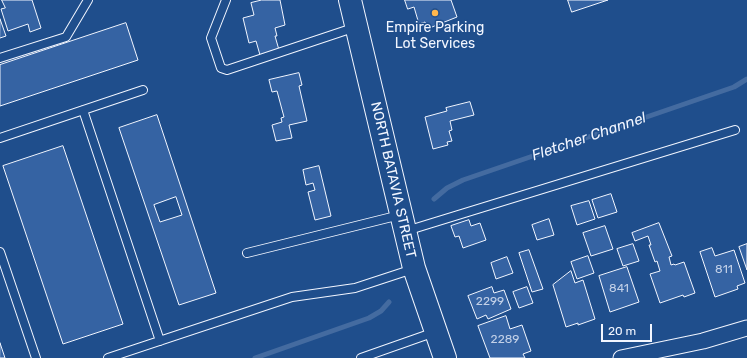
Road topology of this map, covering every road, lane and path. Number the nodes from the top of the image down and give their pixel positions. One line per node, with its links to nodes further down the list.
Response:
1 (88, 0): 5 (lane)
2 (226, 0): 4 (lane)
3 (350, 0): 4 (main road, NORTH BATAVIA STREET)
4 (357, 27): 10 (main road, NORTH BATAVIA STREET)
5 (0, 58)
6 (143, 90): 7 (lane)
7 (83, 110): 9 (lane); 16 (lane)
8 (735, 130): 10 (lane)
9 (0, 138)
10 (403, 223): 12 (lane); 13 (main road, NORTH BATAVIA STREET)
11 (0, 252): 17 (lane)
12 (247, 253)
13 (414, 268): 15 (main road, NORTH BATAVIA STREET); 16 (lane)
14 (747, 328): 21 (street)
15 (436, 332): 19 (lane); 20 (main road, NORTH BATAVIA STREET)
16 (160, 340): 18 (lane)
17 (36, 358)
18 (108, 358)
19 (361, 358)
20 (444, 358)
21 (621, 358)

